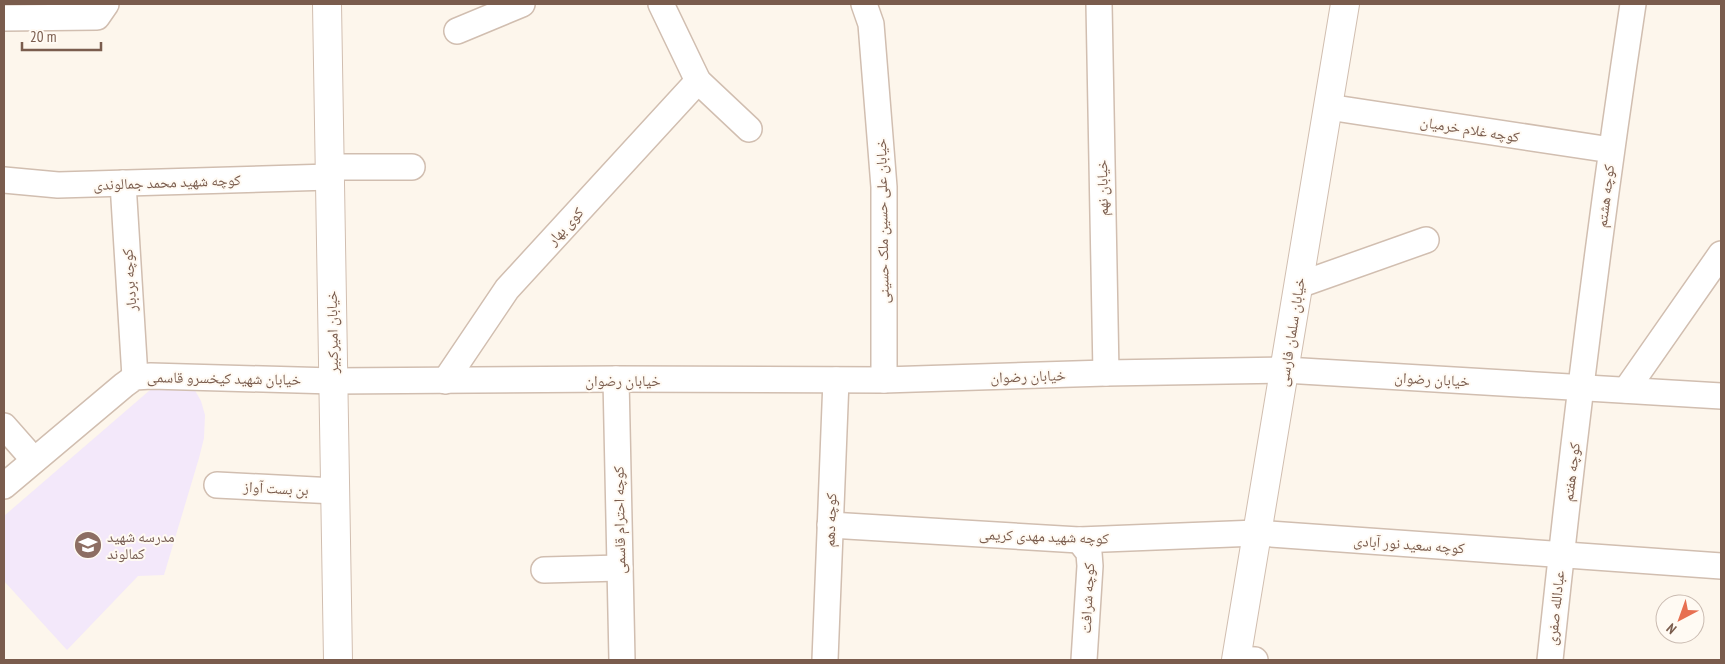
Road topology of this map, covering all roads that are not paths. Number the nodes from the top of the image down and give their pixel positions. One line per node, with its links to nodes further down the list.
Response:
1 (106, 4): 9 (street)
2 (327, 4): 16 (street, خیابان امیرکبیر)
3 (522, 4): 10 (street)
4 (661, 4): 11 (street)
5 (864, 4): 27 (street, خیابان علی حسین ملک حسینی)
6 (1099, 4): 23 (street, خیابان نهم)
7 (1345, 4): 12 (street, خیابان سلمان فارسی)
8 (1633, 4): 14 (street, کوچه هشتم)
9 (4, 18)
10 (457, 31)
11 (698, 81): 13 (street); 29 (street, کوی بهار)
12 (1328, 107): 14 (street, کوچه غلام خرمیان); 21 (street, خیابان سلمان فارسی)
13 (749, 130)
14 (1611, 150): 30 (street, کوچه هشتم)
15 (412, 167): 16 (street, کوچه شهید محمد جمالوندی)
16 (330, 172): 18 (street, کوچه شهید محمد جمالوندی); 28 (street, خیابان امیرکبیر)
17 (4, 180): 18 (street, کوچه شهید محمد جمالوندی)
18 (123, 183): 24 (street, کوچه بردبار)
19 (1426, 240): 21 (street)
20 (1721, 254): 31 (street)
21 (1299, 285): 22 (street, خیابان سلمان فارسی)
22 (1285, 370): 23 (street, خیابان رضوان); 30 (street, خیابان رضوان); 39 (street, خیابان سلمان فارسی)
23 (1106, 373): 27 (street, خیابان رضوان)
24 (135, 377): 28 (street, خیابان شهید کیخسرو قاسمی); 34 (street, خیابان شهید کیخسرو قاسمی)
25 (616, 379): 26 (street, خیابان رضوان); 29 (street, خیابان رضوان); 43 (street, کوچه احترام قاسمی)
26 (836, 380): 27 (street, خیابان رضوان); 38 (street, کوچه دهم)
27 (884, 380)
28 (333, 381): 29 (street, خیابان رضوان); 37 (street, خیابان امیرکبیر)
29 (445, 381)
30 (1580, 388): 31 (street, خیابان رضوان); 41 (street, کوچه هفتم)
31 (1626, 390): 32 (street, خیابان رضوان)
32 (1721, 396)
33 (4, 426): 34 (street)
34 (34, 460): 36 (street, خیابان شهید کیخسرو قاسمی)
35 (217, 485): 37 (street, بن بست آواز)
36 (4, 486)
37 (335, 491): 45 (street, خیابان امیرکبیر)
38 (830, 525): 40 (street, کوچه شهید مهدی کریمی); 47 (street, کوچه دهم)
39 (1257, 533): 40 (street, کوچه شهید مهدی کریمی); 41 (street, کوچه سعید نور آبادی); 49 (street, خیابان سلمان فارسی)
40 (1079, 540): 48 (street, کوچه شرافت)
41 (1561, 556): 42 (street, کوچه سعید نور آبادی); 50 (street, عبادالله صفری)
42 (1721, 566)
43 (620, 568): 44 (street); 46 (street, کوچه احترام قاسمی)
44 (544, 570)
45 (338, 660)
46 (622, 660)
47 (825, 660)
48 (1084, 660)
49 (1242, 660)
50 (1550, 660)

